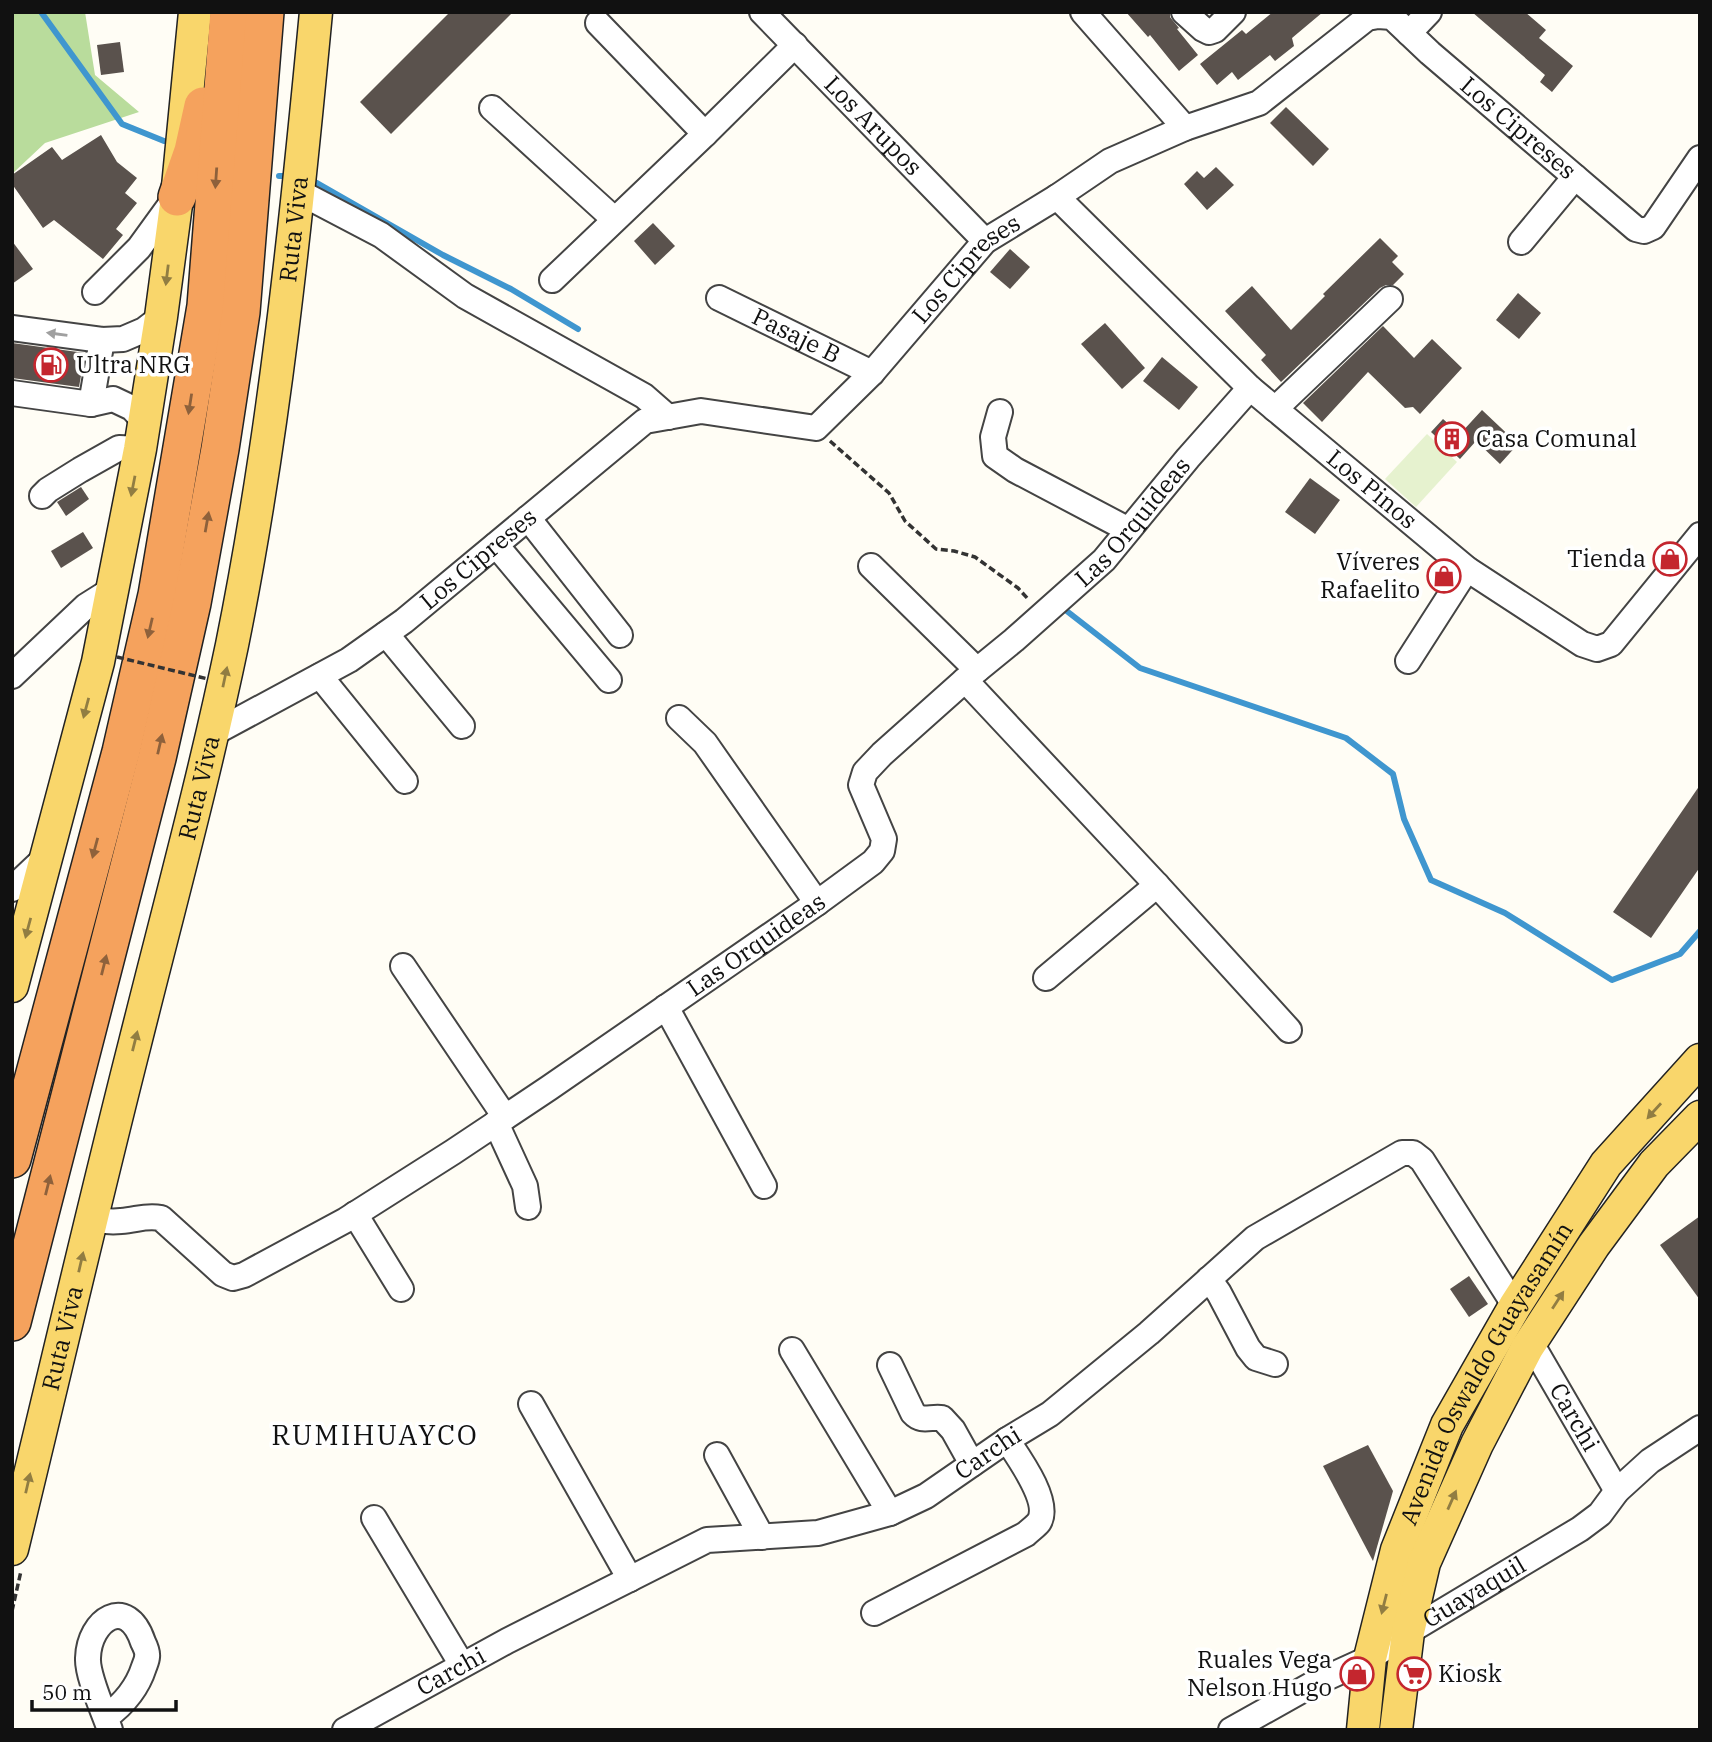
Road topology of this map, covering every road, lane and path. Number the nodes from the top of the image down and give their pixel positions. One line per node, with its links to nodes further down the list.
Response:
1 (195, 12): 19 (main road)
2 (227, 12): 19 (highway); 74 (highway, one-way to 74)
3 (265, 12): 82 (highway, Ruta Viva, one-way to 3)
4 (316, 12): 18 (main road, Ruta Viva)
5 (762, 12): 12 (street, Los Arupos)
6 (1184, 12): 7 (street)
7 (1233, 12)
8 (1429, 12): 11 (street)
9 (1094, 16): 14 (street)
10 (598, 23): 15 (street)
11 (1409, 33): 14 (street, Los Cipreses); 17 (street, Los Cipreses)
12 (795, 45): 15 (street); 22 (street, Los Arupos)
13 (492, 108): 21 (street)
14 (1185, 128): 20 (street, Los Cipreses)
15 (705, 134): 21 (street)
16 (1700, 158): 17 (street, Los Cipreses)
17 (1575, 177): 23 (street)
18 (299, 192): 37 (street); 60 (main road, Ruta Viva, one-way to 18)
19 (177, 197): 25 (street); 28 (main road, one-way to 28)
20 (1057, 197): 22 (street, Los Cipreses); 32 (street, Los Pinos)
21 (614, 219): 24 (street)
22 (985, 241): 31 (street, Los Cipreses)
23 (1521, 242)
24 (552, 279)
25 (95, 292)
26 (719, 298): 31 (street, Pasaje B)
27 (1390, 299): 35 (street)
28 (161, 317): 30 (street); 39 (main road)
29 (12, 328): 30 (street, one-way to 29)
30 (102, 340): 34 (street)
31 (872, 373): 38 (street, Los Cipreses)
32 (1250, 388): 35 (street, Los Pinos); 42 (street, Las Orquideas)
33 (12, 393): 34 (street)
34 (91, 404): 39 (street)
35 (1275, 409): 46 (street, Los Pinos)
36 (1000, 412): 42 (street)
37 (668, 417): 38 (street, Los Cipreses); 41 (street, Los Cipreses)
38 (816, 428): 48 (path)
39 (142, 435): 40 (street); 47 (main road, one-way to 47)
40 (42, 496)
41 (528, 518): 44 (street, Los Cipreses); 50 (street)
42 (1127, 529): 48 (street, Las Orquideas)
43 (1700, 536): 46 (street, Los Pinos)
44 (496, 545): 49 (street, Los Cipreses); 57 (street)
45 (871, 566): 53 (street)
46 (1467, 569): 52 (street)
47 (113, 590): 54 (street); 62 (main road, one-way to 62)
48 (1043, 614): 53 (street, Las Orquideas)
49 (386, 634): 55 (street, Los Cipreses); 59 (street)
50 (620, 635)
51 (117, 657): 56 (path, bridge)
52 (1408, 661)
53 (971, 675): 63 (street); 65 (street, Las Orquideas)
54 (12, 676)
55 (320, 676): 60 (street, Los Cipreses); 61 (street)
56 (208, 679)
57 (609, 680)
58 (679, 718): 65 (street)
59 (462, 726)
60 (212, 734): 78 (main road, Ruta Viva, one-way to 60)
61 (405, 781)
62 (47, 856): 64 (street); 68 (main road, one-way to 68)
63 (1157, 885): 67 (street); 70 (street)
64 (12, 889)
65 (817, 903): 69 (street, Las Orquideas)
66 (403, 965): 73 (street)
67 (1046, 978)
68 (12, 986)
69 (666, 1007): 73 (street, Las Orquideas); 75 (street)
70 (1289, 1030)
71 (1700, 1060): 81 (main road, Avenida Oswaldo Guayasamín, one-way to 81)
72 (1700, 1117): 83 (main road, Avenida Oswaldo Guayasamín, one-way to 72)
73 (501, 1120): 76 (street); 77 (street, Las Orquideas)
74 (12, 1159)
75 (764, 1186)
76 (528, 1207)
77 (355, 1214): 78 (street, Las Orquideas); 80 (street)
78 (91, 1219): 96 (main road, Ruta Viva, one-way to 78)
79 (1209, 1279): 81 (street, Carchi); 85 (street); 89 (street, Carchi)
80 (401, 1289)
81 (1515, 1306): 100 (main road, Avenida Oswaldo Guayasamín, one-way to 100)
82 (12, 1322)
83 (1531, 1343): 92 (street, Carchi); 99 (main road, Avenida Oswaldo Guayasamín, one-way to 83)
84 (792, 1350): 93 (street)
85 (1275, 1363)
86 (890, 1365): 91 (street)
87 (531, 1404): 97 (street)
88 (1700, 1428): 92 (street, Guayaquil)
89 (1007, 1440): 91 (street, Carchi); 98 (street)
90 (717, 1455): 95 (street)
91 (972, 1464): 93 (street, Carchi)
92 (1617, 1491): 99 (street, Guayaquil)
93 (890, 1513): 95 (street, Carchi)
94 (374, 1518): 101 (street)
95 (762, 1537): 97 (street, Carchi)
96 (12, 1549)
97 (630, 1579): 101 (street, Carchi)
98 (874, 1613)
99 (1408, 1632): 100 (street, Guayaquil); 105 (main road, Avenida Oswaldo Guayasamín)
100 (1370, 1658): 103 (street, Guayaquil); 104 (main road, Avenida Oswaldo Guayasamín)
101 (462, 1665): 102 (street, Carchi)
102 (345, 1730)
103 (1231, 1730)
104 (1363, 1730)
105 (1396, 1730)

